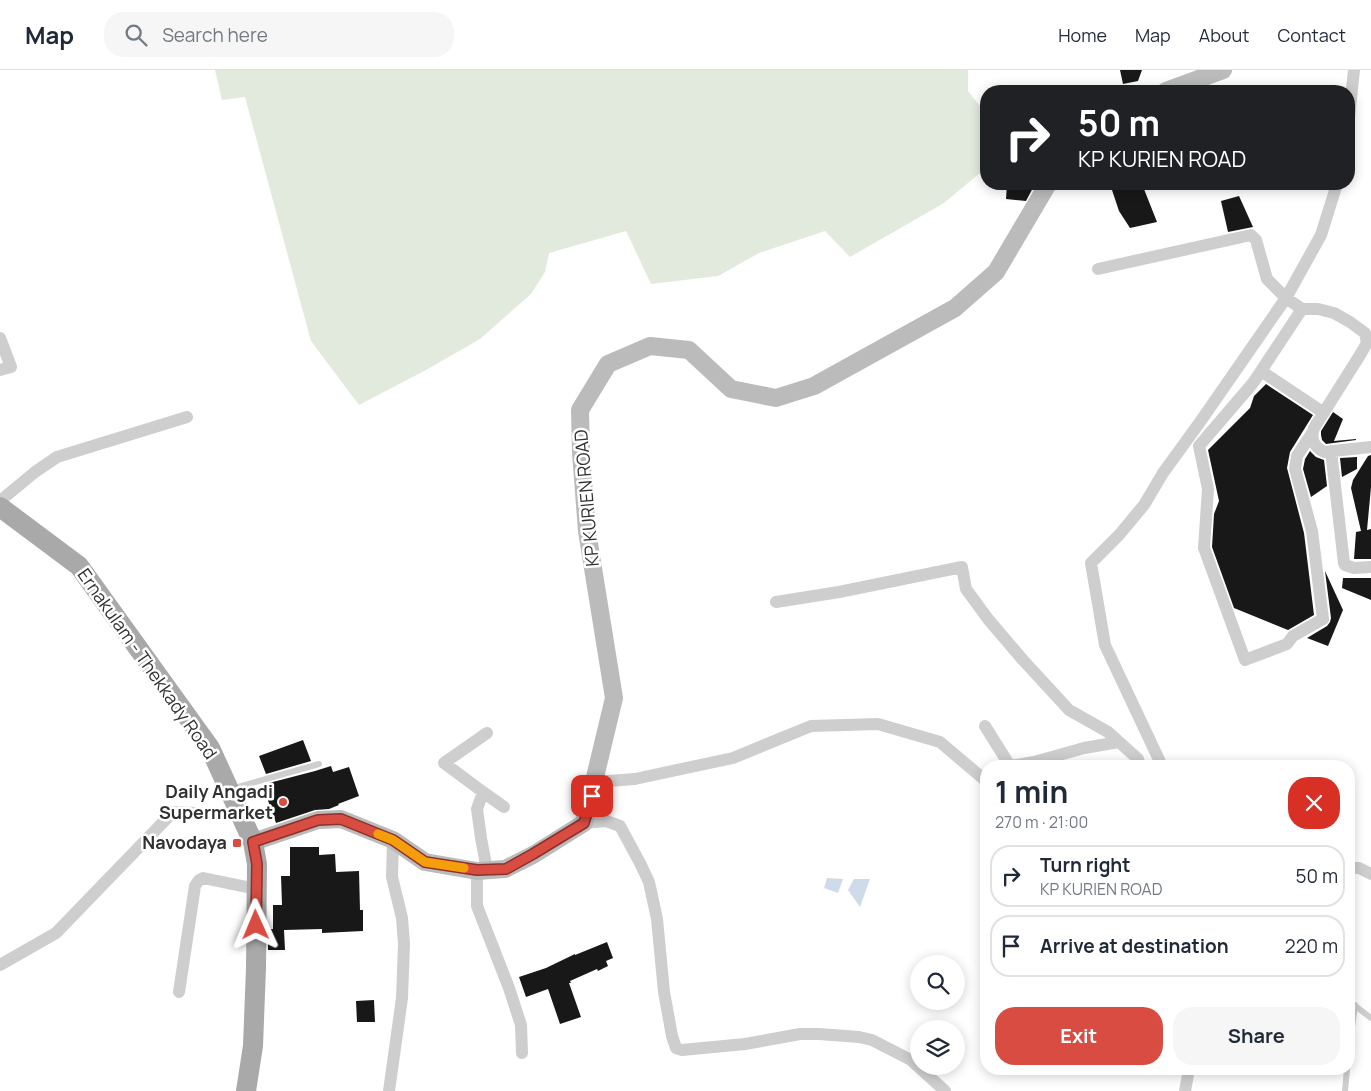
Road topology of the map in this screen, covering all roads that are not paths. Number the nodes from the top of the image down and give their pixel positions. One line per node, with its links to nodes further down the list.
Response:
1 (1223, 70): 3 (street)
2 (1354, 70): 4 (street)
3 (1182, 85)
4 (1352, 85)
5 (1044, 190): 31 (street, KP KURIEN ROAD)
6 (1335, 190): 8 (street)
7 (1098, 269): 8 (street)
8 (1286, 298): 9 (street); 28 (street)
9 (1302, 309): 12 (street); 13 (street)
10 (0, 338): 11 (street)
11 (0, 370)
12 (1261, 371): 13 (street); 15 (street)
13 (1324, 413): 15 (street)
14 (187, 416): 18 (street)
15 (1312, 433): 17 (street)
16 (1371, 447): 17 (street)
17 (1331, 451): 20 (street)
18 (0, 501)
19 (0, 507): 32 (main road, Ernakulam - Thekkady Road)
20 (1371, 567)
21 (776, 602): 24 (street)
22 (985, 726): 25 (street)
23 (487, 733): 33 (street)
24 (1119, 742): 26 (street); 27 (street)
25 (1006, 760)
26 (1041, 760)
27 (1138, 760)
28 (1159, 760)
29 (319, 764): 32 (lane)
30 (980, 776): 31 (street)
31 (595, 782): 36 (street, KP KURIEN ROAD)
32 (229, 790): 35 (main road, Ernakulam - Thekkady Road)
33 (483, 792): 34 (street); 40 (street)
34 (504, 807)
35 (240, 815): 38 (main road, Ernakulam - Thekkady Road); 43 (street)
36 (584, 823): 40 (street); 52 (street)
37 (393, 840): 38 (street); 40 (street); 51 (street)
38 (253, 842): 42 (main road, Ernakulam - Thekkady Road)
39 (1355, 868): 41 (street)
40 (482, 870): 47 (street)
41 (1371, 874)
42 (256, 889): 44 (street); 50 (main road, Ernakulam - Thekkady Road)
43 (0, 966)
44 (179, 992)
45 (1355, 1005): 46 (lane)
46 (1371, 1018)
47 (522, 1053)
48 (1188, 1075): 53 (street)
49 (1346, 1075): 54 (lane)
50 (246, 1091)
51 (389, 1091)
52 (945, 1091)
53 (1185, 1091)
54 (1345, 1091)

